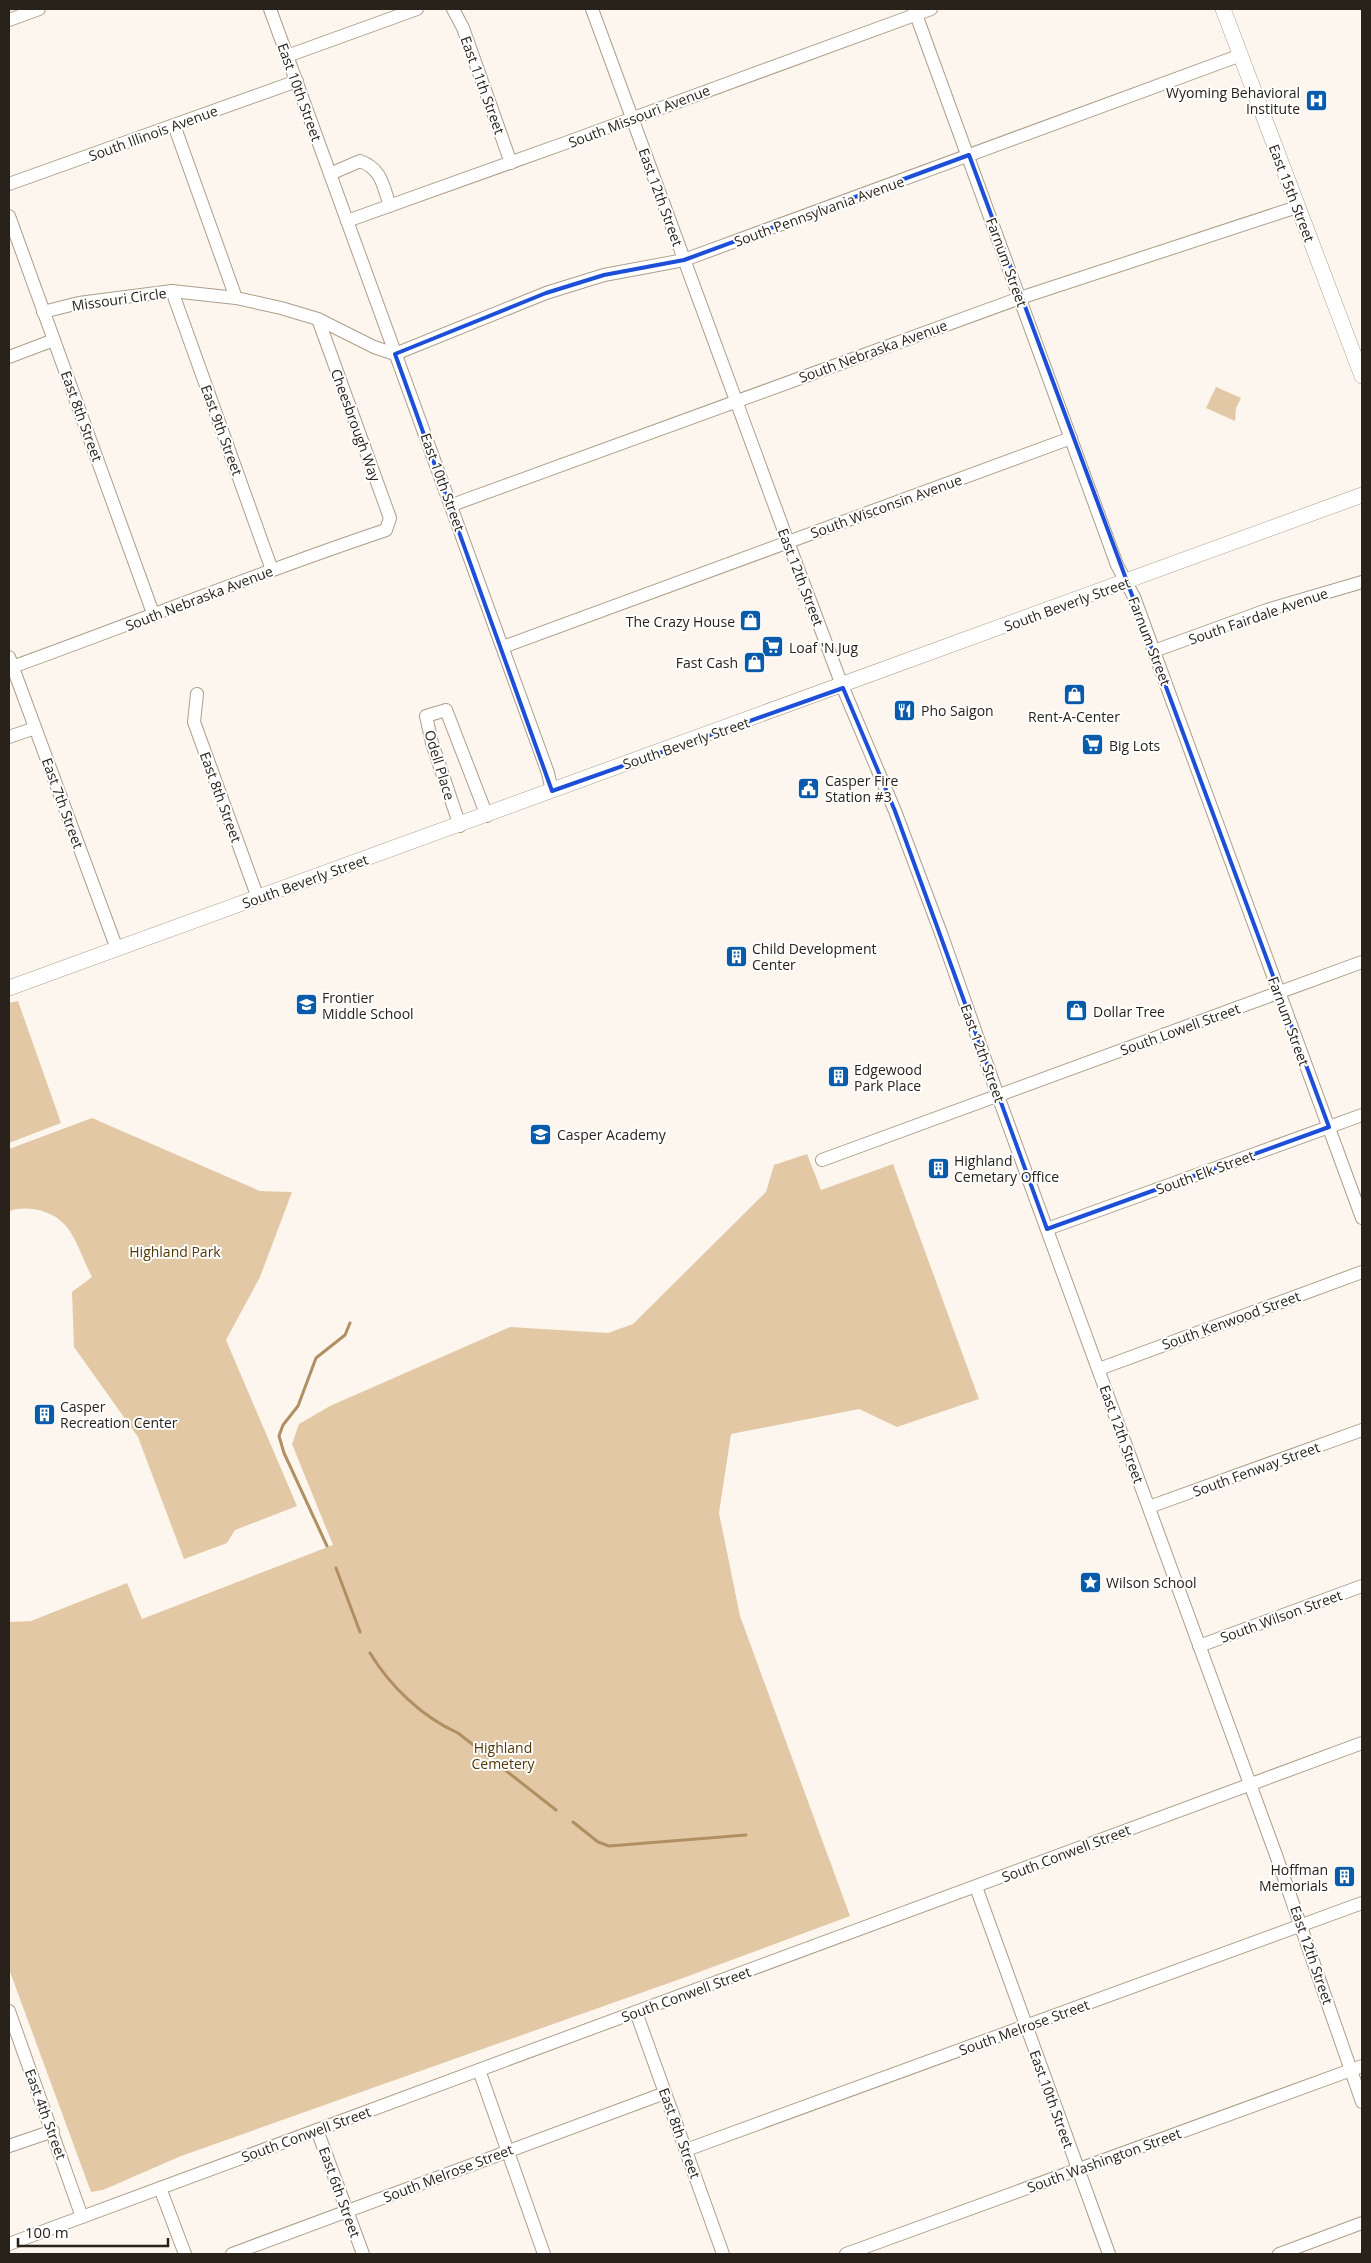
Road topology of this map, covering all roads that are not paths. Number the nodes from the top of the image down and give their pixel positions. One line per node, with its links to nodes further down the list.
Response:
1 (39, 9): 9 (street)
2 (270, 9): 11 (street, East 10th Street)
3 (417, 9): 11 (street)
4 (453, 9): 16 (street, East 11th Street)
5 (592, 9): 13 (street, East 12th Street)
6 (931, 9): 8 (street, South Missouri Avenue)
7 (1223, 9): 10 (main road, East 15th Street)
8 (915, 11): 13 (street, South Missouri Avenue); 15 (street, Farnum Street)
9 (10, 16)
10 (1241, 55): 15 (street, South Pennsylvania Avenue); 20 (main road, East 15th Street)
11 (287, 56): 12 (street, East 10th Street)
12 (297, 81): 14 (street, South Illinois Avenue); 17 (street, East 10th Street)
13 (632, 118): 16 (street, South Missouri Avenue); 23 (street, East 12th Street)
14 (174, 125): 18 (street, South Illinois Avenue); 25 (street)
15 (969, 155): 23 (street, South Pennsylvania Avenue); 26 (street, Farnum Street)
16 (511, 163): 19 (street, South Missouri Avenue)
17 (330, 174): 19 (street); 22 (street, East 10th Street)
18 (9, 184)
19 (390, 206): 22 (street, South Missouri Avenue)
20 (1298, 207): 26 (street, South Nebraska Avenue); 32 (main road, East 15th Street)
21 (9, 216): 27 (street, East 8th Street)
22 (347, 221): 30 (street, East 10th Street)
23 (684, 260): 30 (street, South Pennsylvania Avenue); 33 (street, East 12th Street)
24 (172, 291): 25 (street, Missouri Circle); 27 (street, Missouri Circle); 39 (street, East 9th Street)
25 (236, 298): 28 (street, Missouri Circle)
26 (1020, 298): 33 (street, South Nebraska Avenue); 34 (street, Farnum Street)
27 (43, 312): 29 (street, East 8th Street)
28 (318, 319): 30 (street, Missouri Circle); 37 (street, Cheesbrough Way)
29 (54, 340): 31 (street); 42 (street, East 8th Street)
30 (395, 354): 36 (street, East 10th Street)
31 (9, 357)
32 (1362, 376)
33 (735, 401): 36 (street, South Nebraska Avenue); 38 (street, East 12th Street)
34 (1071, 438): 38 (street, South Wisconsin Avenue); 40 (street, Farnum Street)
35 (1362, 495): 40 (main road, South Beverly Street)
36 (452, 505): 43 (street, East 10th Street)
37 (386, 530): 39 (street, South Nebraska Avenue)
38 (788, 542): 43 (street, South Wisconsin Avenue); 46 (street, East 12th Street)
39 (272, 570): 42 (street, South Nebraska Avenue)
40 (1126, 582): 44 (street, Farnum Street); 46 (main road, South Beverly Street)
41 (1362, 582): 44 (street, South Fairdale Avenue)
42 (154, 616): 45 (street, South Nebraska Avenue)
43 (503, 647): 50 (street, East 10th Street)
44 (1154, 651): 57 (street, Farnum Street)
45 (11, 662): 48 (street, East 7th Street)
46 (843, 688): 50 (main road, South Beverly Street); 58 (street, East 12th Street)
47 (197, 694): 53 (street, East 8th Street)
48 (35, 728): 49 (street); 54 (street, East 7th Street)
49 (9, 737)
50 (552, 791): 51 (main road, South Beverly Street)
51 (488, 816): 52 (main road, South Beverly Street); 52 (street, Odell Place)
52 (460, 826): 53 (main road, South Beverly Street)
53 (258, 898): 54 (main road, South Beverly Street)
54 (117, 949): 56 (main road, South Beverly Street)
55 (1362, 962): 57 (street, South Lowell Street)
56 (9, 988)
57 (1278, 993): 58 (street, South Lowell Street); 60 (street, Farnum Street)
58 (998, 1096): 61 (street, South Lowell Street); 63 (street, East 12th Street)
59 (1362, 1115): 60 (street, South Elk Street)
60 (1329, 1128): 62 (street, Farnum Street); 63 (street, South Elk Street)
61 (822, 1160)
62 (1362, 1218)
63 (1047, 1230): 65 (street, East 12th Street)
64 (1362, 1272): 65 (street, South Kenwood Street)
65 (1099, 1369): 67 (street, East 12th Street)
66 (1362, 1430): 67 (street, South Fenway Street)
67 (1149, 1507): 69 (street, East 12th Street)
68 (1362, 1586): 69 (street, South Wilson Street)
69 (1199, 1646): 71 (street, East 12th Street)
70 (1362, 1743): 71 (street, South Conwell Street)
71 (1250, 1784): 72 (street, South Conwell Street); 74 (street, East 12th Street)
72 (976, 1887): 76 (street, South Conwell Street); 77 (street, East 10th Street)
73 (1362, 1903): 74 (street, South Melrose Street)
74 (1301, 1925): 77 (street, South Melrose Street); 78 (street, East 12th Street)
75 (9, 2011): 83 (street, East 4th Street)
76 (636, 2012): 79 (street, South Conwell Street); 80 (street, East 8th Street)
77 (1026, 2027): 86 (street, South Melrose Street); 87 (street, East 10th Street)
78 (1357, 2068): 81 (street, East 12th Street); 87 (street, South Washington Street)
79 (480, 2070): 82 (street, South Conwell Street); 85 (street)
80 (665, 2093): 85 (street, South Melrose Street); 86 (street, East 8th Street)
81 (1362, 2102)
82 (317, 2130): 88 (street, South Conwell Street); 89 (street, East 6th Street)
83 (53, 2131): 84 (street); 90 (street, East 4th Street)
84 (9, 2146)
85 (508, 2150): 89 (street, South Melrose Street); 96 (street)
86 (686, 2150): 97 (street, East 8th Street)
87 (1078, 2170): 98 (street, South Washington Street); 99 (street, East 10th Street)
88 (160, 2188): 90 (street, South Conwell Street); 93 (street)
89 (347, 2212): 94 (street, South Melrose Street); 95 (street, East 6th Street)
90 (82, 2216): 92 (street, South Conwell Street)
91 (1362, 2223): 100 (street)
92 (9, 2244)
93 (185, 2254)
94 (232, 2254)
95 (363, 2254)
96 (544, 2254)
97 (723, 2254)
98 (846, 2254)
99 (1109, 2254)
100 (1279, 2254)

